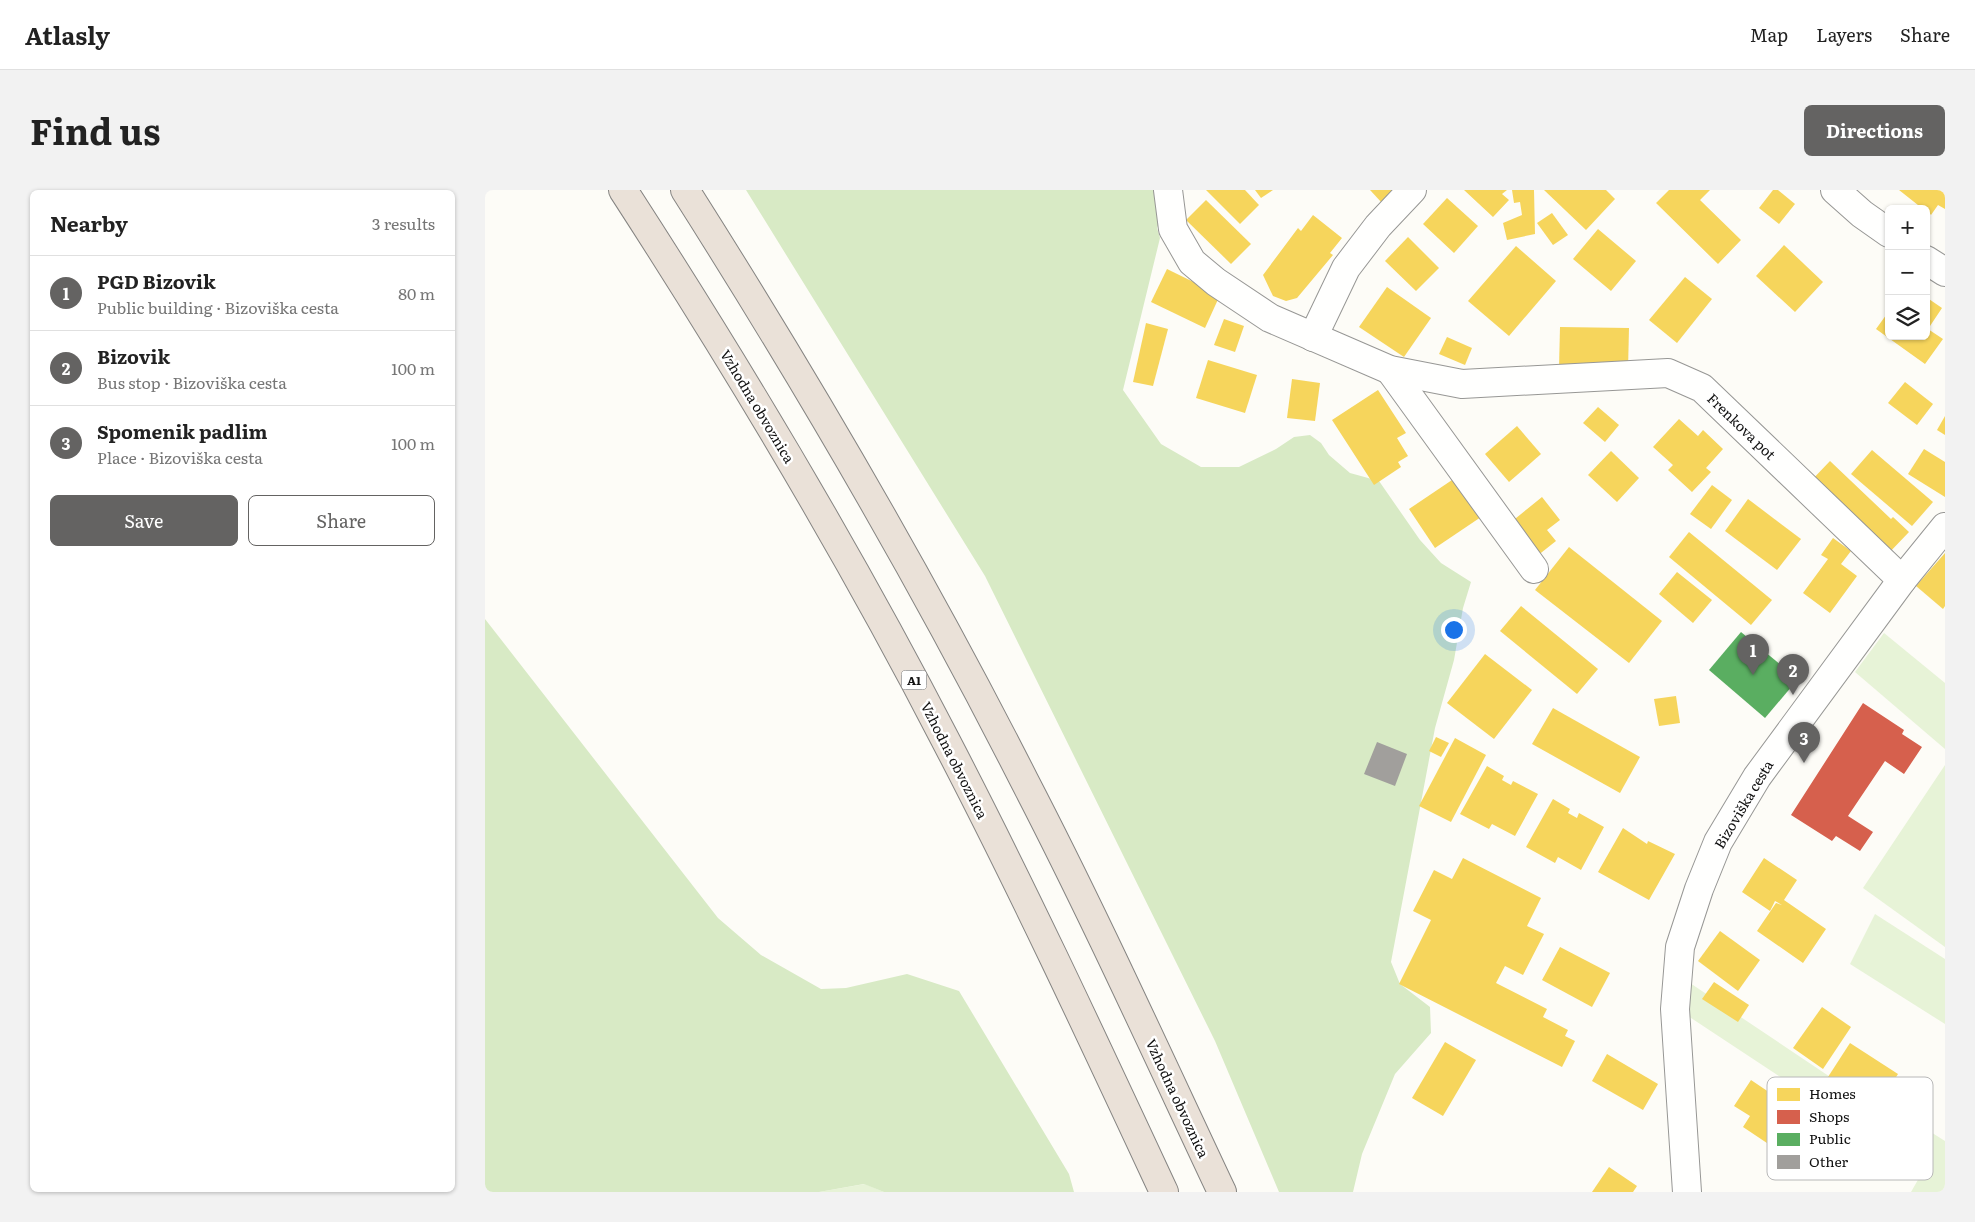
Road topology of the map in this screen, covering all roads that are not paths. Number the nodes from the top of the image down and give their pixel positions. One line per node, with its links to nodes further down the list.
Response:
1 (623, 190): 14 (highway, Vzhodna obvoznica / A1)
2 (685, 190): 15 (highway, Vzhodna obvoznica)
3 (1168, 190): 9 (street, Frenkova pot)
4 (1411, 190): 9 (street)
5 (1835, 190): 6 (street)
6 (1885, 230)
7 (1930, 263): 8 (street)
8 (1945, 272)
9 (1313, 337): 10 (street, Frenkova pot)
10 (1390, 370): 12 (street); 13 (street, Frenkova pot)
11 (1945, 527): 13 (street, Bizoviška cesta)
12 (1534, 569)
13 (1902, 580): 16 (street, Bizoviška cesta)
14 (1164, 1192)
15 (1222, 1192)
16 (1687, 1192)

